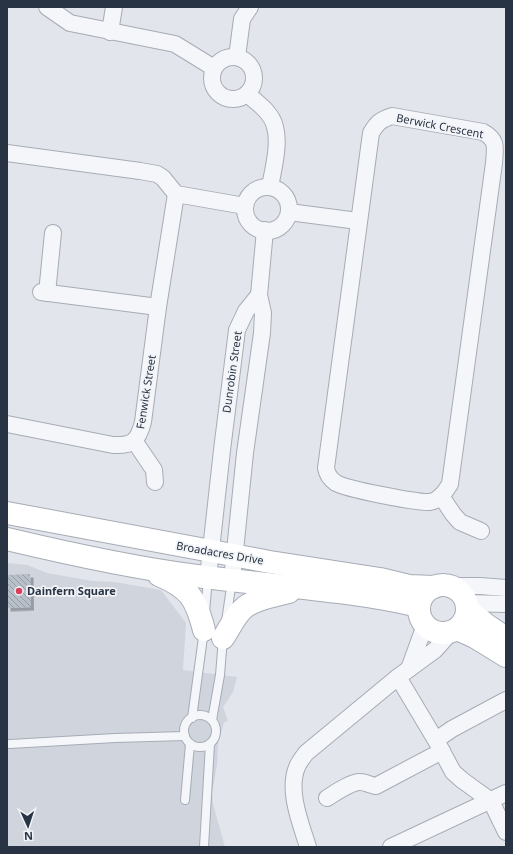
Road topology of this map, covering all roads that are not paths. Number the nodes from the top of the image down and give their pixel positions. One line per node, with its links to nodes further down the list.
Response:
1 (47, 7): 4 (street)
2 (114, 7): 4 (street)
3 (250, 7): 5 (street)
4 (110, 32): 6 (street)
5 (237, 57): 6 (street); 7 (street)
6 (214, 68): 7 (street)
7 (246, 94): 9 (street)
8 (7, 153): 10 (street)
9 (270, 187): 11 (street); 12 (street)
10 (176, 194): 11 (street); 17 (street, Fenwick Street)
11 (245, 206): 14 (street)
12 (289, 212): 13 (street); 14 (street)
13 (358, 221): 23 (street, Berwick Crescent); 23 (street, Berwick Crescent)
14 (265, 230): 16 (street)
15 (53, 233): 17 (street)
16 (259, 295): 20 (street, Dunrobin Street); 21 (street)
17 (158, 307): 19 (street, Fenwick Street)
18 (7, 424): 19 (street, Fenwick Street)
19 (135, 442): 22 (street)
20 (222, 450): 21 (street); 27 (street, Dunrobin Street)
21 (245, 453): 28 (street)
22 (155, 482)
23 (441, 496): 25 (street)
24 (7, 513): 27 (street, Broadacres Drive)
25 (481, 531)
26 (7, 539): 29 (street)
27 (211, 552): 28 (street, Broadacres Drive); 30 (street, Dunrobin Street)
28 (234, 555): 31 (street); 32 (street, Broadacres Drive)
29 (141, 567): 30 (street); 39 (street)
30 (208, 577): 31 (street); 39 (lane)
31 (232, 580): 33 (street); 39 (lane)
32 (442, 586): 34 (street); 36 (street); 37 (street)
33 (304, 588): 37 (street); 39 (street)
34 (506, 588)
35 (506, 604): 36 (street)
36 (466, 606): 38 (street); 40 (street)
37 (422, 616): 38 (street); 42 (street)
38 (454, 630): 41 (street); 42 (street)
39 (213, 634): 44 (lane); 45 (lane)
40 (506, 638)
41 (506, 656)
42 (403, 673): 50 (street); 57 (street)
43 (506, 700): 50 (street)
44 (192, 718): 45 (lane); 46 (lane)
45 (212, 720): 49 (lane)
46 (185, 736): 47 (lane); 48 (lane)
47 (10, 744)
48 (190, 744): 49 (lane); 53 (lane)
49 (210, 744): 56 (lane)
50 (439, 746): 52 (street); 54 (street)
51 (506, 793): 54 (street)
52 (327, 798)
53 (185, 800)
54 (491, 801): 55 (street); 58 (street)
55 (506, 832)
56 (204, 847)
57 (308, 847)
58 (391, 847)

